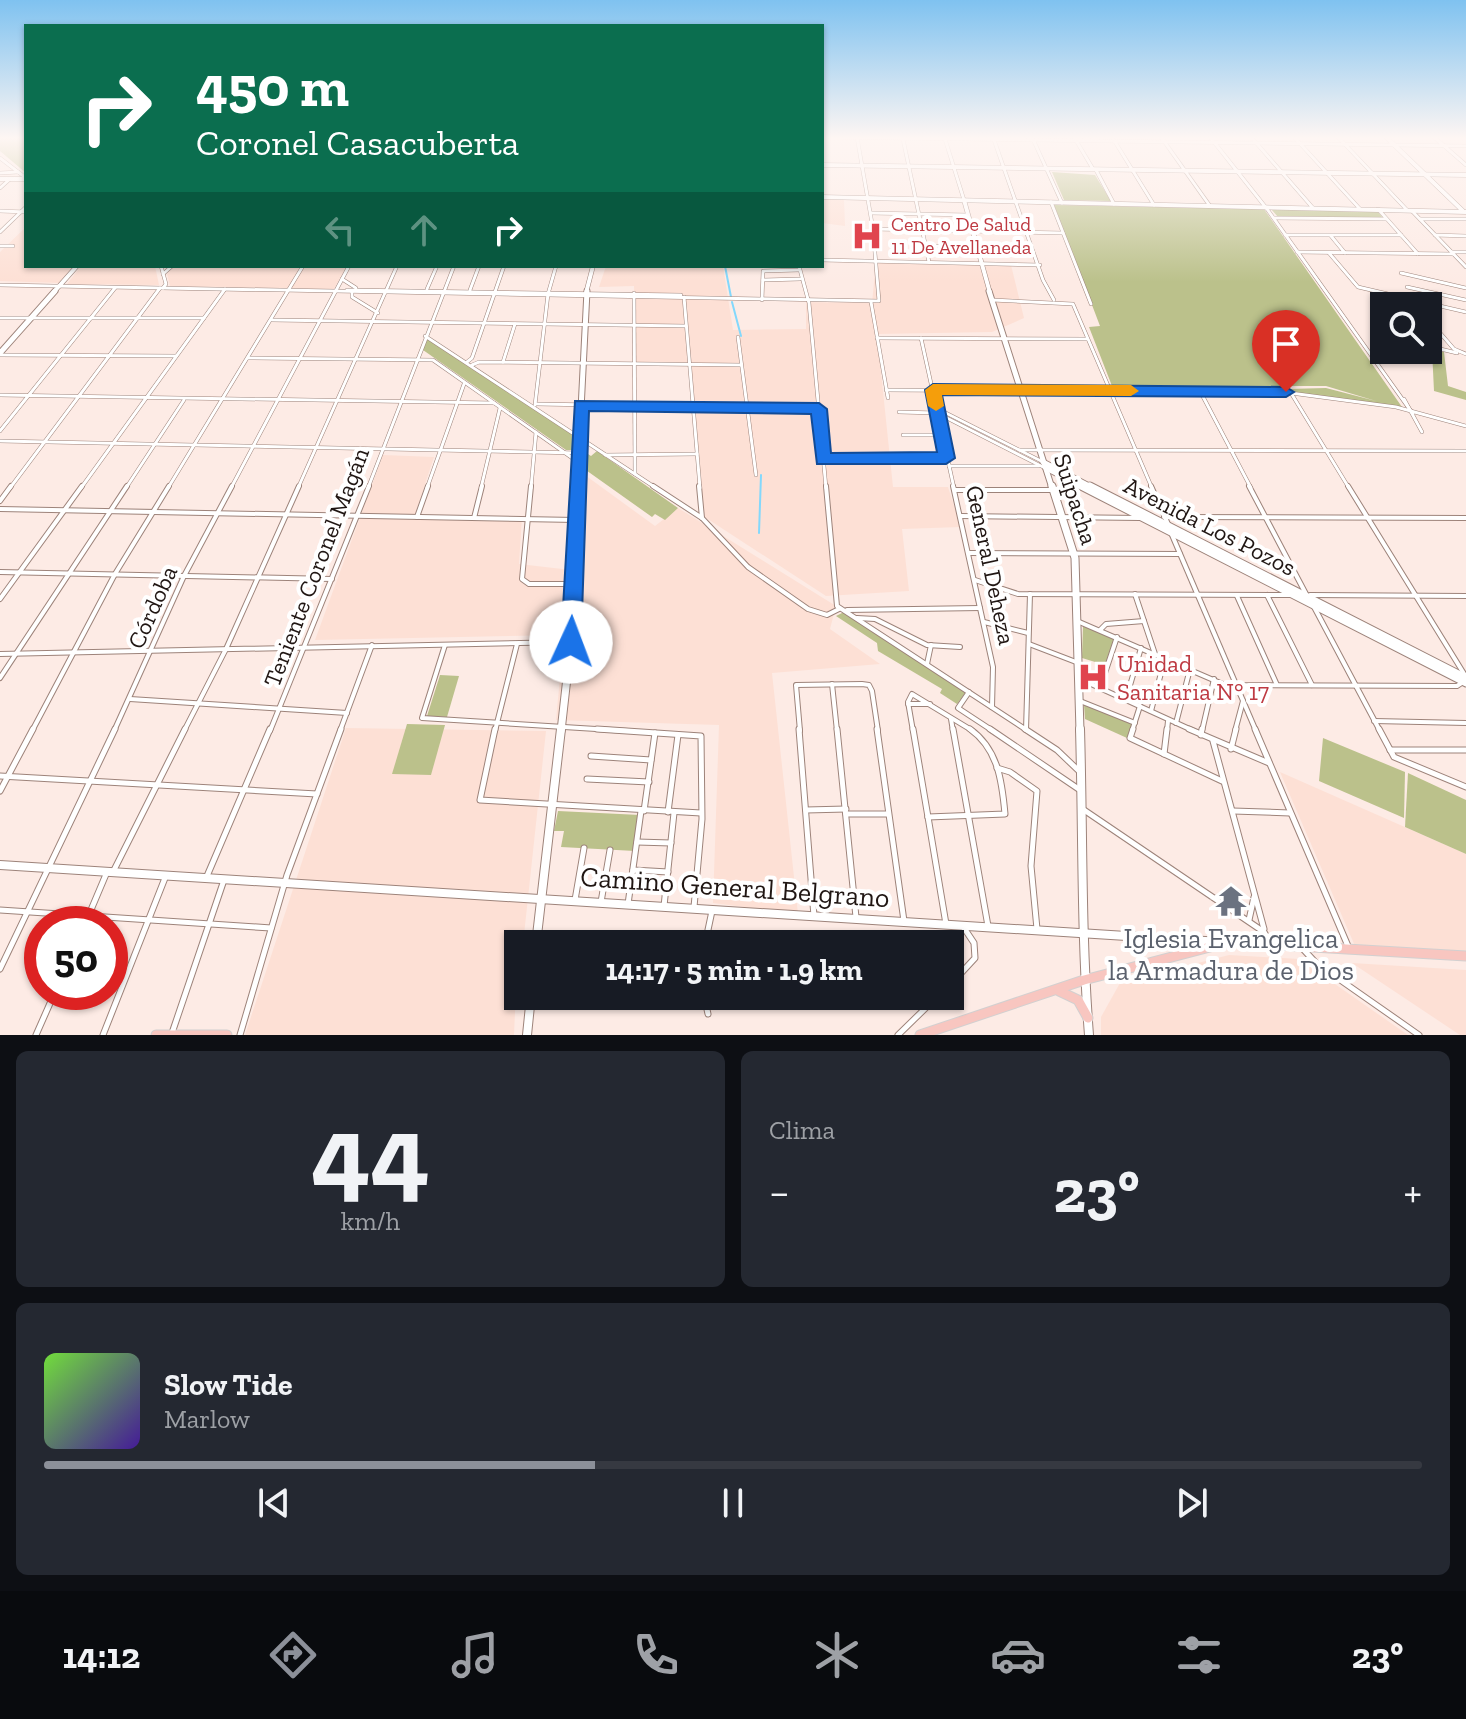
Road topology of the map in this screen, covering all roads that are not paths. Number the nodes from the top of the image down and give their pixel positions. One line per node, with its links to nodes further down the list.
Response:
1 (866, 185): 15 (street)
2 (913, 185): 16 (street)
3 (959, 185): 17 (street, Suipacha)
4 (1012, 185): 18 (street)
5 (1054, 185): 20 (street)
6 (1103, 185): 21 (street)
7 (1142, 185): 22 (street)
8 (1196, 185): 23 (street)
9 (1249, 185): 24 (street)
10 (1293, 185): 25 (street)
11 (1338, 185): 26 (street)
12 (1384, 185): 29 (street)
13 (1436, 185): 34 (street)
14 (824, 197): 15 (street)
15 (868, 198): 16 (street); 32 (street)
16 (916, 199): 17 (street); 33 (street)
17 (964, 200): 18 (street); 35 (street, Suipacha)
18 (1018, 202): 19 (street); 43 (street)
19 (1051, 202): 20 (street); 44 (street)
20 (1062, 203): 21 (street)
21 (1114, 204): 22 (street)
22 (1154, 205): 23 (street)
23 (1210, 206): 24 (street)
24 (1267, 207): 25 (street); 36 (street)
25 (1313, 208): 26 (street)
26 (1360, 209): 27 (street)
27 (1378, 209): 29 (street); 37 (street)
28 (24, 210): 30 (street)
29 (1409, 210): 34 (street); 38 (street)
30 (0, 211)
31 (24, 211): 42 (street)
32 (871, 213): 33 (street); 39 (street)
33 (919, 214): 35 (street); 40 (street)
34 (1465, 214): 38 (street)
35 (968, 215): 41 (street, Suipacha)
36 (1275, 218): 37 (street); 45 (street)
37 (1386, 219): 47 (street)
38 (1420, 219): 48 (street)
39 (873, 229): 40 (street); 61 (street)
40 (922, 229): 41 (street); 52 (street)
41 (972, 231): 43 (street); 53 (street, Suipacha)
42 (0, 232)
43 (1029, 232): 44 (street); 64 (street)
44 (1063, 233): 114 (street)
45 (1287, 235): 46 (street); 54 (street)
46 (1331, 235): 47 (street); 57 (street)
47 (1401, 235): 59 (street)
48 (1435, 235): 49 (street); 58 (street)
49 (1466, 236)
50 (0, 246): 51 (street)
51 (13, 246)
52 (926, 246): 53 (street); 62 (street)
53 (976, 247): 63 (street, Suipacha)
54 (1299, 252): 56 (street); 186 (street)
55 (1466, 252): 58 (street)
56 (1329, 253): 57 (street); 102 (street)
57 (1345, 253): 59 (street)
58 (1452, 253): 59 (street); 65 (street)
59 (1418, 254)
60 (824, 260): 61 (street)
61 (877, 261): 62 (street); 113 (street)
62 (929, 262): 63 (street)
63 (980, 263): 64 (street); 110 (street, Suipacha)
64 (1040, 265): 111 (street)
65 (1466, 267)
66 (75, 268): 85 (street)
67 (162, 268): 80 (street)
68 (170, 268): 80 (street)
69 (302, 268): 92 (street)
70 (348, 268): 81 (street, Córdoba)
71 (396, 268): 96 (street)
72 (436, 268): 97 (street)
73 (453, 268): 98 (street, Teniente Coronel Magán)
74 (478, 268): 93 (street)
75 (503, 268): 100 (street)
76 (555, 268): 101 (street)
77 (592, 268): 104 (street)
78 (799, 268): 82 (street); 83 (street)
79 (1401, 273): 89 (street)
80 (163, 274): 88 (street)
81 (342, 279): 91 (street); 94 (street, Córdoba)
82 (800, 279): 83 (street); 109 (street)
83 (763, 280): 108 (street)
84 (0, 285): 85 (street)
85 (59, 286): 87 (street); 119 (street)
86 (1407, 287): 103 (street)
87 (115, 288): 88 (street); 120 (street)
88 (161, 288): 90 (street); 121 (street)
89 (1466, 288)
90 (225, 289): 92 (street); 122 (street)
91 (358, 289): 95 (street); 96 (street)
92 (290, 290): 94 (street); 123 (street)
93 (470, 290): 98 (street); 100 (street)
94 (335, 291): 95 (street); 124 (street, Córdoba)
95 (345, 291): 99 (street)
96 (389, 291): 97 (street); 99 (street); 117 (street)
97 (426, 291): 98 (street)
98 (443, 291): 100 (street); 126 (street, Teniente Coronel Magán)
99 (352, 292): 117 (street)
100 (495, 292): 101 (street); 127 (street)
101 (549, 292): 104 (street); 129 (street)
102 (1379, 292)
103 (1430, 292)
104 (586, 293): 105 (street); 130 (street)
105 (634, 294): 107 (street); 131 (street)
106 (1442, 295): 112 (street)
107 (684, 297): 108 (street); 132 (street)
108 (762, 300): 109 (street)
109 (808, 300): 113 (street); 183 (street)
110 (992, 300): 111 (street); 138 (street, Suipacha)
111 (1054, 300): 139 (street)
112 (1466, 300)
113 (871, 302): 136 (street)
114 (1091, 304)
115 (1442, 306): 116 (street)
116 (1466, 312)
117 (378, 313): 125 (street)
118 (0, 318): 119 (street)
119 (32, 318): 120 (street); 142 (street)
120 (91, 318): 121 (street); 144 (street)
121 (137, 318): 122 (street); 145 (street)
122 (204, 318): 146 (street)
123 (272, 320): 124 (street); 147 (street)
124 (319, 321): 125 (street); 148 (street, Córdoba)
125 (374, 322): 126 (street); 149 (street)
126 (431, 323): 127 (street); 134 (street, Teniente Coronel Magán)
127 (484, 323): 128 (street); 154 (street)
128 (515, 324): 129 (street); 151 (street)
129 (544, 324): 130 (street); 152 (street)
130 (584, 325): 131 (street); 153 (street)
131 (634, 326): 132 (street); 155 (street)
132 (686, 326): 156 (street)
133 (1442, 334): 141 (street)
134 (425, 336): 150 (street, Teniente Coronel Magán); 154 (street)
135 (738, 337): 157 (street)
136 (877, 338): 137 (street); 159 (street)
137 (921, 338): 138 (street); 160 (street, General Deheza)
138 (1004, 339): 139 (street); 161 (street, Suipacha)
139 (1087, 339): 162 (street)
140 (1442, 349): 141 (street)
141 (1460, 353): 143 (street)
142 (0, 354): 144 (street)
143 (1466, 354)
144 (60, 355): 145 (street); 166 (street)
145 (110, 355): 146 (street); 167 (street)
146 (176, 356): 168 (street)
147 (248, 358): 148 (street); 171 (street)
148 (299, 358): 149 (street); 172 (street, Córdoba)
149 (357, 360): 150 (street); 173 (street)
150 (416, 360): 158 (street); 174 (street, Teniente Coronel Magán)
151 (503, 362): 152 (street); 154 (street)
152 (541, 363): 153 (street); 177 (street)
153 (582, 363): 155 (street); 178 (street)
154 (469, 364): 177 (street)
155 (634, 364): 156 (street); 180 (street)
156 (689, 365): 157 (street); 181 (street)
157 (741, 365): 182 (street)
158 (465, 383): 175 (street); 176 (street)
159 (886, 390): 160 (street); 169 (street)
160 (933, 390): 161 (street); 184 (street, General Deheza)
161 (1021, 390): 162 (street); 202 (street, Suipacha)
162 (1110, 391): 163 (street); 206 (street)
163 (1200, 391): 164 (street); 207 (street)
164 (1291, 393): 186 (street); 208 (street)
165 (0, 395): 166 (street)
166 (28, 395): 167 (street); 188 (street)
167 (79, 396): 168 (street); 195 (street)
168 (146, 398): 170 (street); 196 (street)
169 (888, 398)
170 (185, 399): 171 (street); 197 (street)
171 (223, 399): 172 (street); 198 (street)
172 (277, 400): 173 (street); 199 (street, Córdoba)
173 (339, 401): 174 (street); 200 (street)
174 (400, 402): 176 (street); 201 (street, Teniente Coronel Magán)
175 (494, 403): 176 (street); 179 (street)
176 (456, 404): 203 (street)
177 (535, 405): 178 (street); 193 (street)
178 (581, 405): 180 (street); 193 (street)
179 (500, 407): 189 (street); 204 (street)
180 (634, 407): 181 (street); 213 (street)
181 (693, 408): 182 (street); 214 (street)
182 (746, 408): 183 (street); 222 (street)
183 (819, 409): 217 (street)
184 (937, 411): 185 (street); 192 (street, General Deheza); 205 (street, Avenida Los Pozos); 219 (street, Avenida Los Pozos)
185 (899, 412)
186 (1411, 412): 187 (street); 190 (street)
187 (1466, 426)
188 (0, 431)
189 (536, 432): 209 (street); 210 (street)
190 (1422, 432)
191 (903, 435): 192 (street)
192 (941, 435): 216 (street, General Deheza)
193 (579, 437): 212 (street); 215 (street)
194 (0, 441): 195 (street)
195 (46, 441): 196 (street); 225 (street)
196 (113, 443): 197 (street); 227 (street)
197 (155, 444): 198 (street); 228 (street)
198 (195, 445): 199 (street); 229 (street)
199 (253, 446): 200 (street); 230 (street, Córdoba)
200 (317, 447): 201 (street); 231 (street)
201 (382, 448): 203 (street); 232 (street, Teniente Coronel Magán)
202 (1039, 448): 205 (street); 206 (street); 219 (street, Suipacha)
203 (441, 449): 204 (street); 235 (street)
204 (490, 450): 209 (street); 240 (street)
205 (1019, 450): 219 (street, Avenida Los Pozos)
206 (1135, 450): 207 (street); 237 (street)
207 (1231, 450): 208 (street); 238 (street)
208 (1327, 450): 211 (street); 239 (street)
209 (534, 451): 210 (street); 244 (street)
210 (562, 451): 212 (street); 218 (street)
211 (1466, 451)
212 (579, 453): 218 (street)
213 (636, 453): 214 (street); 215 (street); 221 (street)
214 (697, 454): 241 (street)
215 (605, 455): 221 (street)
216 (946, 458): 217 (street); 220 (street, General Deheza)
217 (823, 459): 272 (street)
218 (578, 462): 245 (street)
219 (1043, 465): 220 (street); 224 (street, Suipacha); 236 (street, Avenida Los Pozos); 242 (street, Avenida Los Pozos)
220 (949, 466): 223 (street, General Deheza)
221 (635, 474): 241 (street)
222 (756, 475)
223 (954, 490): 224 (street); 233 (street, General Deheza)
224 (1052, 490): 234 (street, Suipacha)
225 (0, 501)
226 (0, 509): 227 (street)
227 (65, 510): 228 (street); 251 (street)
228 (110, 511): 229 (street); 252 (street)
229 (153, 512): 230 (street); 253 (street)
230 (217, 514): 231 (street); 254 (street, Córdoba)
231 (286, 515): 232 (street); 255 (street)
232 (356, 516): 235 (street); 256 (street, Teniente Coronel Magán)
233 (960, 516): 234 (street); 247 (street, General Deheza)
234 (1061, 516): 242 (street); 248 (street, Suipacha)
235 (417, 517): 240 (street)
236 (1152, 517): 237 (street); 246 (street, Avenida Los Pozos)
237 (1164, 517): 238 (street); 246 (street)
238 (1266, 517): 239 (street); 266 (street)
239 (1369, 517): 243 (street); 267 (street)
240 (474, 518): 244 (street)
241 (702, 518): 272 (street)
242 (1142, 518): 246 (street, Avenida Los Pozos)
243 (1466, 518)
244 (527, 519): 245 (street); 258 (street)
245 (576, 520): 258 (street)
246 (1170, 529): 249 (street); 265 (street, Avenida Los Pozos); 266 (street, Avenida Los Pozos)
247 (969, 553): 248 (street); 257 (street, General Deheza)
248 (1074, 554): 249 (street); 259 (street, Suipacha)
249 (1180, 554): 262 (street)
250 (0, 572): 251 (street)
251 (19, 572): 252 (street); 269 (street)
252 (69, 573): 253 (street); 293 (street)
253 (115, 574): 254 (street); 291 (street)
254 (184, 576): 255 (street); 290 (street, Córdoba)
255 (258, 577): 256 (street); 289 (street)
256 (332, 579): 286 (street, Teniente Coronel Magán)
257 (975, 580): 260 (street); 271 (street, General Deheza)
258 (573, 584): 280 (street)
259 (1077, 593): 260 (street); 261 (street); 274 (street, Suipacha)
260 (1030, 594): 278 (street)
261 (1135, 594): 262 (street); 275 (street)
262 (1197, 595): 263 (street); 304 (street)
263 (1236, 595): 264 (street); 305 (street)
264 (1267, 595): 265 (street); 306 (street)
265 (1293, 595): 266 (street); 270 (street, Avenida Los Pozos)
266 (1306, 596): 267 (street); 270 (street); 302 (street, Avenida Los Pozos)
267 (1419, 596): 268 (street); 302 (street)
268 (1466, 596)
269 (0, 599)
270 (1312, 604): 302 (street, Avenida Los Pozos); 307 (street)
271 (980, 608): 272 (street); 276 (street, General Deheza)
272 (842, 609): 273 (street)
273 (856, 618): 285 (street); 297 (street)
274 (1077, 621): 277 (street); 296 (street, Suipacha)
275 (1144, 621): 277 (street); 294 (street)
276 (983, 622): 278 (street); 316 (street, General Deheza)
277 (1100, 630): 279 (street)
278 (1028, 633): 282 (street)
279 (1117, 637): 288 (street); 308 (street)
280 (571, 642): 281 (street); 327 (street)
281 (517, 644): 284 (street); 326 (street)
282 (1029, 644): 296 (street); 328 (street)
283 (372, 645): 284 (street); 286 (street); 319 (street)
284 (445, 645): 326 (street)
285 (931, 645): 287 (street); 297 (street)
286 (306, 647): 289 (street); 317 (street, Teniente Coronel Magán)
287 (960, 647)
288 (1141, 648): 294 (street); 311 (street)
289 (226, 649): 290 (street); 314 (street)
290 (153, 650): 291 (street); 310 (street, Córdoba)
291 (74, 652): 293 (street); 343 (street)
292 (0, 654): 293 (street)
293 (15, 654): 299 (street)
294 (1155, 654): 295 (street)
295 (1165, 658): 298 (street); 318 (street)
296 (1079, 662): 300 (street, Suipacha)
297 (927, 664): 309 (street)
298 (1190, 669): 301 (street); 324 (street)
299 (0, 678)
300 (1080, 679): 308 (street); 312 (street, Suipacha)
301 (1214, 679): 304 (street); 331 (street)
302 (1465, 680): 307 (street)
303 (832, 684): 355 (street); 360 (street); 363 (street)
304 (1236, 685): 305 (street); 313 (street)
305 (1277, 685): 306 (street)
306 (1312, 685): 307 (street)
307 (1355, 685): 322 (street)
308 (1100, 688): 311 (street)
309 (969, 692): 316 (street); 352 (street)
310 (130, 699): 314 (street); 344 (street, Córdoba)
311 (1126, 699): 315 (street)
312 (1080, 701): 323 (street); 341 (street, Suipacha)
313 (1243, 701): 333 (street); 339 (street)
314 (198, 704): 317 (street); 348 (street)
315 (1140, 706): 318 (street); 323 (street)
316 (992, 707): 328 (street)
317 (279, 709): 319 (street); 350 (street, Teniente Coronel Magán)
318 (1151, 711): 321 (street)
319 (347, 713): 353 (street)
320 (951, 719): 340 (street); 364 (street); 365 (street)
321 (1168, 720): 324 (street); 336 (street)
322 (1374, 721): 325 (street); 334 (street)
323 (1135, 723): 336 (street)
324 (1176, 723): 331 (street)
325 (1466, 723)
326 (497, 724): 327 (street); 354 (street)
327 (561, 727): 329 (street); 354 (street)
328 (1026, 730): 341 (street)
329 (655, 733): 330 (street); 338 (street)
330 (678, 734): 359 (street); 361 (street)
331 (1201, 735): 332 (street)
332 (1213, 740): 333 (street); 346 (street)
333 (1231, 749): 339 (street)
334 (1390, 750): 335 (street); 349 (street)
335 (1466, 750)
336 (1164, 754): 346 (street)
337 (591, 756): 338 (street)
338 (651, 760): 347 (street)
339 (1269, 763): 362 (street)
340 (997, 768): 364 (street); 405 (street)
341 (1081, 772): 352 (street, Suipacha)
342 (0, 776): 343 (street)
343 (8, 776): 344 (street); 351 (street)
344 (92, 779): 348 (street); 371 (street, Córdoba)
345 (587, 779): 347 (street)
346 (1222, 781): 358 (street)
347 (649, 782): 357 (street)
348 (159, 783): 350 (street); 373 (street)
349 (1466, 787)
350 (245, 788): 353 (street); 376 (street, Teniente Coronel Magán)
351 (0, 791)
352 (1082, 791): 356 (street, Suipacha)
353 (317, 794): 378 (street)
354 (551, 807): 357 (street); 380 (street)
355 (806, 810): 360 (street); 391 (street)
356 (1084, 810): 396 (street); 407 (street, Suipacha)
357 (642, 811): 359 (street); 366 (street)
358 (1233, 811): 362 (street); 379 (street)
359 (671, 812): 361 (street); 367 (street)
360 (846, 812): 363 (street); 393 (street)
361 (701, 813): 387 (street)
362 (1290, 813): 411 (street)
363 (887, 814): 397 (street)
364 (967, 816): 365 (street); 402 (street)
365 (927, 817): 399 (street)
366 (636, 842): 367 (street); 372 (street)
367 (671, 843): 374 (street)
368 (584, 848): 381 (street)
369 (610, 850): 382 (street)
370 (0, 865): 371 (street, Camino General Belgrano)
371 (49, 868): 373 (street, Camino General Belgrano); 384 (street, Córdoba)
372 (633, 870): 374 (street); 383 (street)
373 (110, 872): 375 (street, Camino General Belgrano); 385 (street)
374 (668, 872): 386 (street)
375 (166, 875): 376 (street, Camino General Belgrano); 395 (street)
376 (206, 879): 377 (street, Camino General Belgrano)
377 (224, 880): 378 (street, Camino General Belgrano); 398 (street)
378 (285, 883): 380 (street, Camino General Belgrano); 400 (street)
379 (1254, 895): 396 (street); 406 (street)
380 (540, 898): 381 (street, Camino General Belgrano); 403 (street)
381 (575, 900): 382 (street, Camino General Belgrano)
382 (601, 902): 383 (street, Camino General Belgrano)
383 (628, 904): 386 (street, Camino General Belgrano)
384 (30, 906)
385 (93, 906)
386 (664, 906): 387 (street, Camino General Belgrano)
387 (694, 908): 389 (street, Camino General Belgrano)
388 (0, 910): 390 (street)
389 (712, 910): 391 (street, Camino General Belgrano); 404 (street)
390 (24, 911)
391 (814, 916): 393 (street, Camino General Belgrano)
392 (24, 919): 413 (street, Córdoba)
393 (857, 919): 397 (street, Camino General Belgrano)
394 (128, 920): 395 (street)
395 (148, 920): 398 (street); 426 (street)
396 (1249, 921): 406 (street)
397 (904, 923): 399 (street, Camino General Belgrano)
398 (209, 924): 400 (street); 424 (street)
399 (946, 927): 401 (street, Camino General Belgrano)
400 (271, 928): 429 (street)
401 (964, 928): 402 (street, Camino General Belgrano); 414 (street)
402 (988, 928): 405 (street, Camino General Belgrano)
403 (537, 930)
404 (708, 930)
405 (1037, 931): 407 (street, Camino General Belgrano)
406 (1264, 932): 409 (street)
407 (1084, 934): 408 (street, Camino General Belgrano); 415 (street)
408 (1229, 942): 409 (main road, Camino General Belgrano); 415 (main road)
409 (1271, 944): 410 (main road, Camino General Belgrano)
410 (1301, 947): 411 (main road, Camino General Belgrano); 434 (street)
411 (1349, 950): 412 (main road, Camino General Belgrano)
412 (1466, 956)
413 (0, 969)
414 (964, 970)
415 (1084, 980): 416 (main road); 422 (street)
416 (1057, 990): 422 (main road); 423 (main road)
417 (47, 1010): 425 (street)
418 (530, 1010): 430 (street)
419 (707, 1010): 421 (street)
420 (924, 1010): 431 (street)
421 (708, 1014)
422 (1088, 1018): 433 (street)
423 (946, 1032): 432 (main road)
424 (172, 1034): 427 (main road); 428 (main road)
425 (36, 1035)
426 (103, 1035)
427 (156, 1035)
428 (227, 1035)
429 (240, 1035)
430 (527, 1035)
431 (898, 1035)
432 (920, 1035)
433 (1089, 1035)
434 (1419, 1035)

